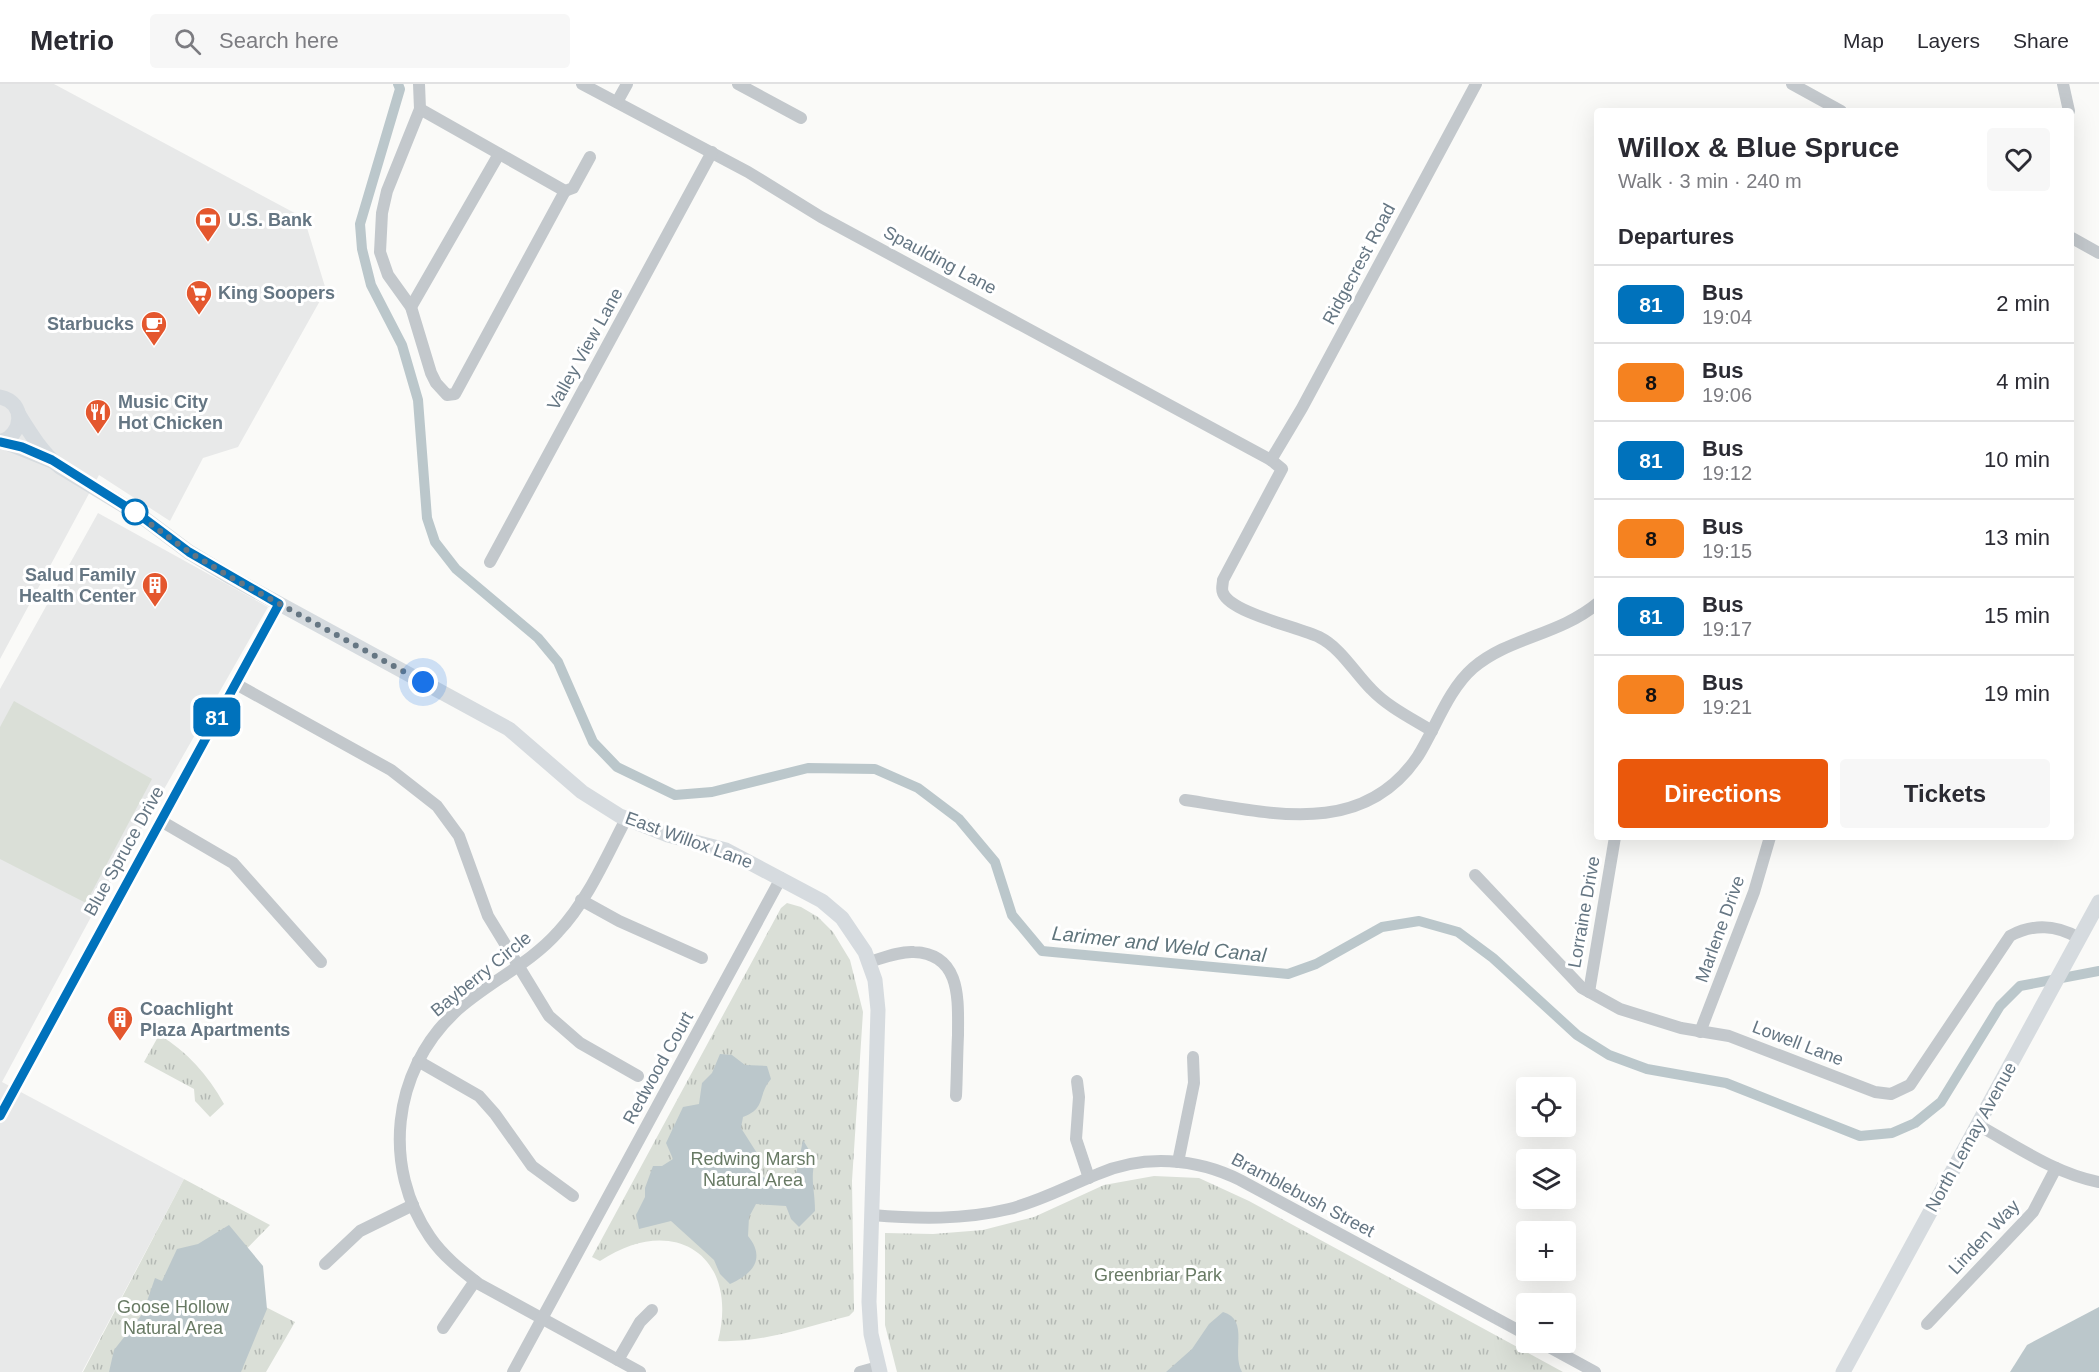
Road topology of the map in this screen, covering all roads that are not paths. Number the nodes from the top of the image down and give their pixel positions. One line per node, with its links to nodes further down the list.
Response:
1 (419, 84): 11 (street)
2 (582, 84): 8 (street, Spaulding Lane)
3 (627, 84): 8 (street)
4 (738, 84): 12 (street)
5 (1476, 84): 24 (street, Ridgecrest Road)
6 (1792, 84): 9 (street)
7 (2063, 84): 10 (street)
8 (617, 102): 13 (street, Spaulding Lane)
9 (1836, 108)
10 (2068, 108)
11 (420, 109): 14 (street); 19 (street)
12 (801, 118)
13 (712, 152): 24 (street, Spaulding Lane); 25 (street, Valley View Lane)
14 (499, 154): 16 (street); 19 (street)
15 (590, 158): 16 (street)
16 (565, 191): 19 (street)
17 (2074, 239): 18 (street)
18 (2099, 253)
19 (411, 307)
20 (0, 397): 21 (main road, East Willox Lane)
21 (19, 415): 22 (main road); 23 (main road, East Willox Lane)
22 (1, 441): 23 (main road, East Willox Lane)
23 (52, 460): 26 (main road, East Willox Lane)
24 (1271, 460): 29 (street, Spaulding Lane)
25 (490, 562)
26 (279, 604): 28 (street, Blue Spruce Drive); 31 (main road, East Willox Lane)
27 (1594, 606): 29 (street)
28 (236, 684): 32 (street, Blue Spruce Drive); 43 (street)
29 (1432, 731): 30 (street)
30 (1185, 800)
31 (626, 819): 36 (main road, East Willox Lane); 37 (street, Bayberry Circle)
32 (161, 821): 41 (street); 50 (street, Blue Spruce Drive)
33 (1614, 840): 44 (street, Lorraine Drive)
34 (1769, 840): 45 (street, Marlene Drive)
35 (1475, 875): 44 (street, Lowell Lane)
36 (781, 878): 42 (main road, East Willox Lane); 64 (street, Redwood Court)
37 (581, 900): 40 (street); 43 (street, Bayberry Circle)
38 (2099, 902): 39 (main road, North Lemay Avenue)
39 (2079, 938): 45 (street, Lowell Lane); 53 (main road, North Lemay Avenue)
40 (702, 958)
41 (321, 962)
42 (869, 962): 51 (street); 60 (main road, East Willox Lane)
43 (518, 967): 47 (street, Bayberry Circle); 48 (street)
44 (1589, 992): 45 (street, Lowell Lane)
45 (1700, 1032)
46 (1192, 1057): 54 (street)
47 (418, 1061): 58 (street); 59 (street, Bayberry Circle)
48 (638, 1076)
49 (1077, 1081): 56 (street)
50 (5, 1096): 52 (street, Blue Spruce Drive)
51 (957, 1096)
52 (0, 1116)
53 (1978, 1125): 55 (street); 75 (main road, North Lemay Avenue)
54 (1178, 1162): 56 (street, Bramblebush Street); 67 (street, Bramblebush Street)
55 (2056, 1168): 57 (street); 65 (street, Linden Way)
56 (1089, 1178): 60 (street, Bramblebush Street)
57 (2099, 1182)
58 (573, 1196)
59 (413, 1205): 61 (street); 62 (street, Bayberry Circle)
60 (872, 1215): 70 (main road, East Willox Lane)
61 (325, 1264)
62 (475, 1281): 64 (street, Bayberry Circle); 66 (street)
63 (652, 1310): 69 (street)
64 (542, 1318): 69 (street, Bayberry Circle); 71 (street, Redwood Court)
65 (1927, 1324)
66 (443, 1328)
67 (1516, 1329)
68 (1560, 1353): 74 (street)
69 (618, 1360): 72 (street, Bayberry Circle)
70 (879, 1370): 73 (street)
71 (513, 1372)
72 (640, 1372)
73 (860, 1372)
74 (1594, 1372)
75 (1843, 1372)

